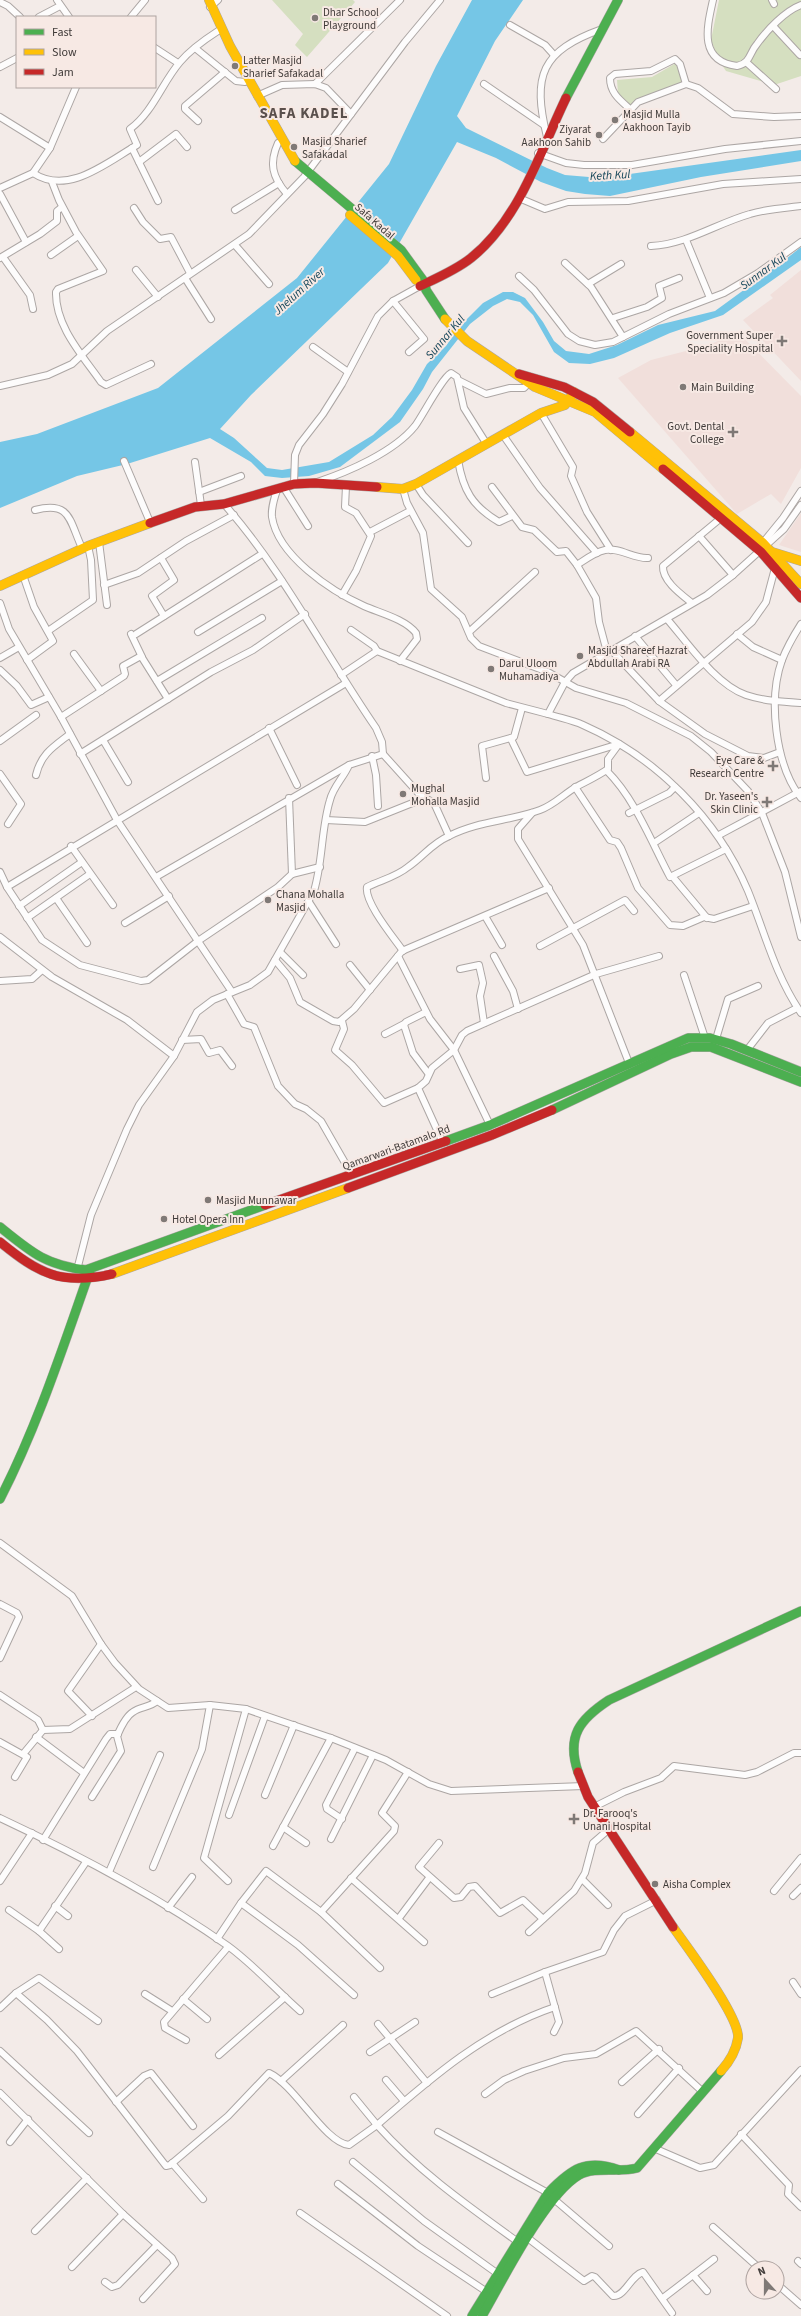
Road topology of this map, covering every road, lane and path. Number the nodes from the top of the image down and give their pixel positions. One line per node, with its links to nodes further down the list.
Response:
1 (145, 0): 13 (street)
2 (400, 0): 28 (street)
3 (440, 0): 35 (street)
4 (618, 0): 16 (main road)
5 (713, 0): 23 (street)
6 (0, 2): 10 (street)
7 (59, 3): 11 (street); 12 (street)
8 (210, 3): 17 (main road); 33 (main road)
9 (801, 4): 15 (street)
10 (19, 16)
11 (40, 16)
12 (68, 16)
13 (132, 16)
14 (510, 26): 20 (street)
15 (774, 27): 21 (street); 23 (street)
16 (602, 29): 20 (street); 40 (main road)
17 (218, 30): 18 (street); 27 (main road)
18 (194, 48): 24 (street); 26 (street)
19 (156, 49): 24 (street)
20 (554, 55): 39 (street)
21 (800, 55)
22 (16, 59): 25 (street)
23 (746, 62): 32 (street)
24 (178, 64): 46 (street)
25 (0, 68)
26 (225, 72): 27 (street); 38 (street)
27 (245, 82): 43 (main road)
28 (315, 84): 33 (street); 35 (street)
29 (484, 84): 39 (street)
30 (686, 84): 34 (street); 34 (street); 36 (street)
31 (76, 88): 45 (street)
32 (776, 89)
33 (257, 96): 50 (main road)
34 (630, 108): 41 (street)
35 (351, 114): 50 (street)
36 (801, 116)
37 (0, 117): 45 (street)
38 (198, 121)
39 (544, 125): 40 (street)
40 (548, 138): 47 (main road)
41 (603, 139)
42 (801, 141): 47 (street)
43 (278, 143): 50 (main road); 53 (street)
44 (186, 146): 48 (street)
45 (50, 148): 49 (street)
46 (132, 148): 48 (street); 52 (street)
47 (537, 156): 57 (main road)
48 (139, 162): 58 (street)
49 (32, 173): 52 (street); 54 (street)
50 (305, 175): 56 (street); 79 (main road, Safa Kadal)
51 (801, 179): 57 (street)
52 (52, 182): 60 (street)
53 (279, 184): 56 (street); 62 (street)
54 (0, 188)
55 (0, 194): 65 (street)
56 (287, 194): 67 (street)
57 (519, 198): 79 (main road)
58 (158, 201)
59 (801, 206): 64 (street)
60 (62, 207): 63 (street); 65 (street)
61 (134, 208): 74 (street)
62 (235, 210)
63 (78, 236): 69 (street); 89 (street)
64 (686, 240): 68 (street); 81 (street)
65 (26, 242): 70 (street)
66 (801, 242): 81 (street)
67 (235, 245): 74 (street); 77 (street)
68 (651, 246)
69 (51, 255)
70 (2, 258): 83 (street)
71 (565, 263): 78 (street)
72 (621, 264): 78 (street)
73 (136, 270): 80 (street)
74 (187, 275): 80 (street); 84 (street)
75 (519, 276): 86 (street)
76 (679, 278): 85 (street)
77 (269, 284)
78 (588, 284): 85 (street)
79 (424, 286): 82 (street); 92 (main road, Safa Kadal)
80 (158, 297): 89 (street)
81 (710, 298): 86 (street)
82 (393, 301): 88 (street); 91 (street)
83 (33, 309)
84 (211, 318)
85 (613, 318): 86 (street)
86 (623, 337)
87 (313, 347): 91 (street)
88 (410, 352)
89 (82, 356): 90 (street); 95 (street)
90 (150, 364)
91 (348, 372): 107 (street)
92 (519, 374): 94 (main road); 96 (main road)
93 (458, 380): 94 (street); 102 (street); 108 (street)
94 (529, 383): 98 (main road)
95 (0, 386)
96 (564, 387): 97 (main road); 98 (main road)
97 (574, 392): 99 (main road); 131 (main road)
98 (559, 396): 99 (main road); 100 (main road)
99 (570, 400): 100 (main road); 123 (main road)
100 (545, 412): 101 (main road); 132 (street)
101 (503, 435): 102 (main road); 133 (street)
102 (486, 443): 103 (main road)
103 (458, 460): 109 (main road); 122 (street)
104 (124, 461): 124 (street)
105 (195, 462): 115 (street)
106 (241, 476): 115 (street)
107 (294, 481): 108 (main road); 113 (main road)
108 (315, 482): 110 (main road)
109 (416, 484): 112 (main road); 129 (street)
110 (346, 486): 112 (main road); 126 (street)
111 (492, 487): 122 (street)
112 (403, 489): 160 (street)
113 (276, 490): 116 (main road); 125 (street); 147 (street)
114 (801, 491): 131 (street)
115 (199, 492): 117 (street)
116 (224, 504): 117 (main road); 121 (street)
117 (201, 505): 124 (main road)
118 (801, 505): 131 (street)
119 (35, 510): 130 (street)
120 (408, 512): 126 (street)
121 (234, 515): 134 (street); 135 (street)
122 (512, 516): 138 (street)
123 (721, 518): 127 (street); 131 (main road)
124 (150, 522): 128 (main road)
125 (308, 526)
126 (370, 532): 147 (street)
127 (699, 536): 142 (street); 150 (street)
128 (99, 542): 130 (main road); 145 (street)
129 (468, 543)
130 (85, 547): 141 (main road); 158 (street)
131 (763, 549): 137 (main road); 139 (main road); 142 (street); 144 (main road)
132 (611, 550): 133 (street); 136 (street)
133 (597, 553): 138 (street)
134 (262, 554): 143 (street); 153 (street)
135 (161, 558): 145 (street); 153 (street)
136 (648, 558)
137 (801, 561)
138 (577, 564): 165 (street)
139 (775, 568): 148 (main road); 161 (street)
140 (535, 572): 160 (street)
141 (23, 575): 146 (main road); 158 (street)
142 (733, 575): 150 (street)
143 (282, 581): 152 (street); 159 (street)
144 (801, 584)
145 (104, 585): 151 (street)
146 (0, 586)
147 (342, 595): 171 (street)
148 (801, 598)
149 (0, 603): 163 (street)
150 (692, 603): 155 (street)
151 (107, 605)
152 (305, 614): 174 (street); 181 (street)
153 (164, 616): 167 (street)
154 (262, 618): 175 (street)
155 (667, 619): 162 (street); 172 (street)
156 (801, 624): 170 (street)
157 (351, 630): 164 (street)
158 (48, 631): 169 (street)
159 (198, 632)
160 (469, 632): 177 (street)
161 (737, 634): 170 (street); 172 (street)
162 (635, 636): 165 (street); 178 (street)
163 (19, 646): 168 (street); 169 (street)
164 (377, 651): 171 (street); 174 (street)
165 (609, 651): 177 (street); 182 (street)
166 (74, 654): 179 (street)
167 (142, 657): 175 (street); 179 (street)
168 (0, 658)
169 (27, 660): 180 (street)
170 (782, 660): 183 (street)
171 (400, 661): 185 (street)
172 (703, 662): 178 (street); 183 (street)
173 (0, 670): 180 (street)
174 (341, 675): 176 (street)
175 (157, 681): 181 (street)
176 (346, 682): 189 (street); 197 (street)
177 (564, 685): 186 (street); 214 (street)
178 (676, 685): 182 (street)
179 (101, 691): 188 (street)
180 (49, 698): 188 (street)
181 (168, 699): 193 (street)
182 (658, 701): 195 (street)
183 (775, 701): 184 (street); 195 (street)
184 (801, 703)
185 (522, 708): 186 (street); 191 (street)
186 (548, 714): 194 (street)
187 (36, 715): 192 (street)
188 (61, 717): 190 (street)
189 (270, 728): 205 (street); 216 (street)
190 (70, 734): 196 (street); 202 (street)
191 (510, 739): 194 (street); 203 (street)
192 (0, 740)
193 (103, 740): 196 (street); 204 (street)
194 (619, 744): 200 (street); 207 (street)
195 (780, 752): 208 (street)
196 (80, 754): 216 (street)
197 (383, 754): 198 (street); 210 (street)
198 (372, 756): 199 (street); 211 (street)
199 (349, 765): 209 (street); 217 (street)
200 (607, 770): 206 (street); 212 (street)
201 (0, 774): 218 (street)
202 (36, 775)
203 (486, 778)
204 (128, 782)
205 (297, 785)
206 (576, 787): 215 (street); 242 (street)
207 (675, 787): 212 (street); 213 (street)
208 (800, 794): 214 (street)
209 (289, 798): 228 (street); 229 (street)
210 (425, 798): 217 (street); 219 (street)
211 (378, 806)
212 (632, 811): 230 (street)
213 (699, 812): 220 (street); 221 (street)
214 (762, 812): 220 (street); 246 (street)
215 (532, 813): 219 (street); 232 (street)
216 (117, 820): 222 (street); 229 (street)
217 (326, 820): 225 (street)
218 (8, 824)
219 (449, 836): 252 (street)
220 (719, 836): 223 (street)
221 (654, 843)
222 (72, 846): 224 (street); 231 (street)
223 (726, 849): 238 (street); 242 (street)
224 (82, 862): 227 (street); 237 (street)
225 (320, 867): 228 (street); 235 (street)
226 (0, 872): 231 (street)
227 (90, 874): 234 (street); 236 (street)
228 (292, 874): 247 (street)
229 (156, 877): 233 (street)
230 (670, 877)
231 (7, 887): 237 (street)
232 (549, 888): 240 (street); 244 (street)
233 (169, 896): 243 (street); 247 (street)
234 (56, 898): 241 (street); 248 (street)
235 (309, 902): 249 (street); 253 (street)
236 (112, 905)
237 (19, 906): 241 (street)
238 (753, 906): 242 (street); 269 (street)
239 (634, 911): 244 (street)
240 (485, 916): 250 (street); 252 (street)
241 (27, 918): 247 (street)
242 (707, 918)
243 (125, 923)
244 (574, 928): 251 (street); 261 (street)
245 (0, 937): 260 (street)
246 (801, 937)
247 (198, 941): 267 (street)
248 (87, 943)
249 (336, 944)
250 (502, 945)
251 (540, 946)
252 (403, 951): 254 (street)
253 (280, 952): 257 (street); 262 (street)
254 (398, 956): 266 (street); 270 (street)
255 (494, 956): 268 (street)
256 (659, 956): 261 (street)
257 (275, 960): 267 (street); 271 (street)
258 (350, 965): 266 (street)
259 (460, 969): 272 (street)
260 (42, 970): 264 (street); 280 (street)
261 (596, 974): 268 (street); 281 (street)
262 (303, 975)
263 (684, 975): 275 (street)
264 (0, 981)
265 (758, 986): 276 (street)
266 (370, 990): 271 (street)
267 (230, 993): 277 (street); 289 (street)
268 (518, 1009): 272 (street)
269 (799, 1010): 279 (street)
270 (426, 1012): 273 (street); 278 (street)
271 (342, 1021): 286 (street)
272 (484, 1023): 278 (street)
273 (404, 1024): 274 (street); 284 (street)
274 (385, 1034)
275 (705, 1038): 276 (main road, Qamarwari-Batamalo Rd); 281 (main road, Qamarwari-Batamalo Rd)
276 (716, 1039): 279 (main road, Qamarwari-Batamalo Rd)
277 (182, 1040): 280 (street); 282 (street)
278 (454, 1050): 284 (street); 287 (street)
279 (747, 1050): 283 (main road, Qamarwari-Batamalo Rd)
280 (174, 1056): 295 (street)
281 (629, 1063): 287 (main road, Qamarwari-Batamalo Rd)
282 (232, 1066)
283 (799, 1070)
284 (428, 1074): 286 (street)
285 (801, 1082): 292 (main road, Qamarwari-Batamalo Rd)
286 (418, 1088): 288 (street)
287 (490, 1125): 288 (main road, Qamarwari-Batamalo Rd)
288 (443, 1143): 289 (main road, Qamarwari-Batamalo Rd)
289 (352, 1175): 290 (main road, Qamarwari-Batamalo Rd)
290 (212, 1225): 292 (main road); 294 (main road, Qamarwari-Batamalo Rd)
291 (0, 1227): 295 (main road, Qamarwari-Batamalo Rd)
292 (216, 1236): 296 (main road, Qamarwari-Batamalo Rd)
293 (0, 1242): 296 (main road, Qamarwari-Batamalo Rd)
294 (114, 1262): 295 (main road, Qamarwari-Batamalo Rd); 296 (main road)
295 (77, 1270)
296 (87, 1279): 297 (main road)
297 (0, 1499)
298 (0, 1543): 302 (street)
299 (0, 1604): 303 (street)
300 (801, 1611): 304 (main road)
301 (801, 1618): 304 (main road)
302 (101, 1644): 305 (street); 311 (street)
303 (0, 1658)
304 (685, 1667): 310 (main road)
305 (136, 1687): 307 (street); 311 (street)
306 (0, 1695): 314 (street)
307 (157, 1702): 308 (street); 315 (street)
308 (210, 1705): 309 (street); 345 (street)
309 (246, 1709): 312 (street); 352 (street)
310 (596, 1710): 327 (main road); 330 (main road)
311 (92, 1716): 314 (street)
312 (265, 1716): 313 (street); 331 (street)
313 (294, 1725): 317 (street); 328 (street)
314 (43, 1730): 316 (street)
315 (118, 1734): 325 (street); 329 (street)
316 (36, 1736): 320 (street); 325 (street)
317 (330, 1738): 319 (street); 334 (street)
318 (0, 1742): 320 (street)
319 (355, 1748): 323 (street); 333 (street)
320 (24, 1753): 326 (street)
321 (801, 1753): 330 (street)
322 (160, 1754): 346 (street)
323 (373, 1755): 324 (street); 333 (street)
324 (408, 1772): 327 (street); 348 (street)
325 (84, 1773): 338 (street)
326 (15, 1777)
327 (584, 1786): 330 (main road)
328 (265, 1795)
329 (92, 1798)
330 (597, 1806): 335 (main road); 339 (main road)
331 (228, 1815)
332 (0, 1818): 336 (street)
333 (342, 1819): 337 (street)
334 (283, 1827): 341 (street); 342 (street)
335 (608, 1830): 339 (main road); 350 (street)
336 (32, 1833): 338 (street); 351 (street)
337 (331, 1839)
338 (43, 1840): 344 (street)
339 (618, 1841): 356 (main road)
340 (439, 1842): 349 (street)
341 (306, 1843)
342 (273, 1846)
343 (801, 1858): 354 (street)
344 (86, 1862): 346 (street); 359 (street)
345 (154, 1867)
346 (109, 1872): 360 (street)
347 (192, 1877): 360 (street)
348 (351, 1878): 362 (street); 364 (street)
349 (429, 1878): 364 (street); 365 (street)
350 (582, 1878): 358 (street); 365 (street)
351 (0, 1881)
352 (228, 1881)
353 (801, 1888): 355 (street)
354 (774, 1891)
355 (794, 1896)
356 (657, 1900): 373 (street); 404 (main road)
357 (241, 1903): 362 (street); 368 (street); 379 (street)
358 (608, 1905)
359 (55, 1906): 363 (street); 366 (street)
360 (168, 1908): 368 (street)
361 (9, 1910): 366 (street)
362 (320, 1912): 372 (street)
363 (68, 1916)
364 (399, 1918): 369 (street)
365 (543, 1919): 367 (street)
366 (39, 1931): 371 (street)
367 (529, 1932)
368 (217, 1939): 370 (street)
369 (424, 1942)
370 (228, 1947): 380 (street); 381 (street)
371 (59, 1949)
372 (380, 1968)
373 (545, 1972): 377 (street); 382 (street)
374 (793, 1982): 378 (street)
375 (16, 1993): 383 (street); 387 (street); 409 (street)
376 (145, 1994): 384 (street)
377 (492, 1994)
378 (801, 1994)
379 (354, 1995)
380 (285, 1997): 385 (street); 397 (street)
381 (183, 1999): 384 (street); 386 (street)
382 (555, 2007): 391 (street); 403 (street)
383 (0, 2008)
384 (172, 2011): 393 (street)
385 (300, 2011)
386 (207, 2019)
387 (98, 2021)
388 (414, 2022): 392 (street)
389 (378, 2024): 392 (street)
390 (342, 2025): 400 (street)
391 (554, 2032)
392 (390, 2038): 396 (street); 403 (street)
393 (186, 2040)
394 (0, 2050): 415 (street)
395 (659, 2050): 398 (street); 402 (street); 406 (street)
396 (370, 2052)
397 (219, 2054)
398 (679, 2068): 404 (street); 410 (street)
399 (801, 2070): 416 (street)
400 (281, 2080): 412 (street); 420 (street)
401 (386, 2080): 408 (street)
402 (622, 2082)
403 (428, 2083): 408 (street)
404 (703, 2092): 418 (main road)
405 (0, 2093): 411 (street)
406 (485, 2094)
407 (354, 2097): 412 (street)
408 (404, 2101): 412 (street)
409 (116, 2102): 413 (street); 420 (street)
410 (638, 2114)
411 (28, 2119): 417 (street); 421 (street)
412 (377, 2125): 431 (street)
413 (193, 2126)
414 (438, 2132): 423 (street)
415 (89, 2134)
416 (741, 2134): 418 (street); 425 (street)
417 (10, 2142)
418 (656, 2149): 423 (main road)
419 (353, 2162): 437 (street)
420 (172, 2163): 424 (street)
421 (87, 2178): 427 (street); 429 (street)
422 (338, 2184): 442 (street)
423 (551, 2196): 430 (main road); 431 (main road); 433 (street)
424 (202, 2199)
425 (801, 2207)
426 (300, 2213): 447 (street)
427 (123, 2214): 432 (street); 436 (street)
428 (713, 2227): 435 (street)
429 (35, 2231)
430 (528, 2239): 443 (street); 449 (main road)
431 (518, 2242): 437 (main road)
432 (157, 2245): 439 (street); 444 (street)
433 (609, 2246)
434 (714, 2259): 438 (street)
435 (751, 2260)
436 (72, 2267)
437 (498, 2274): 442 (main road)
438 (693, 2275): 440 (street); 443 (street)
439 (105, 2282)
440 (707, 2291)
441 (785, 2291): 445 (street)
442 (487, 2292): 448 (main road)
443 (663, 2298): 446 (street)
444 (143, 2299)
445 (801, 2305)
446 (672, 2313)
447 (447, 2316)
448 (472, 2316)
449 (482, 2316)

